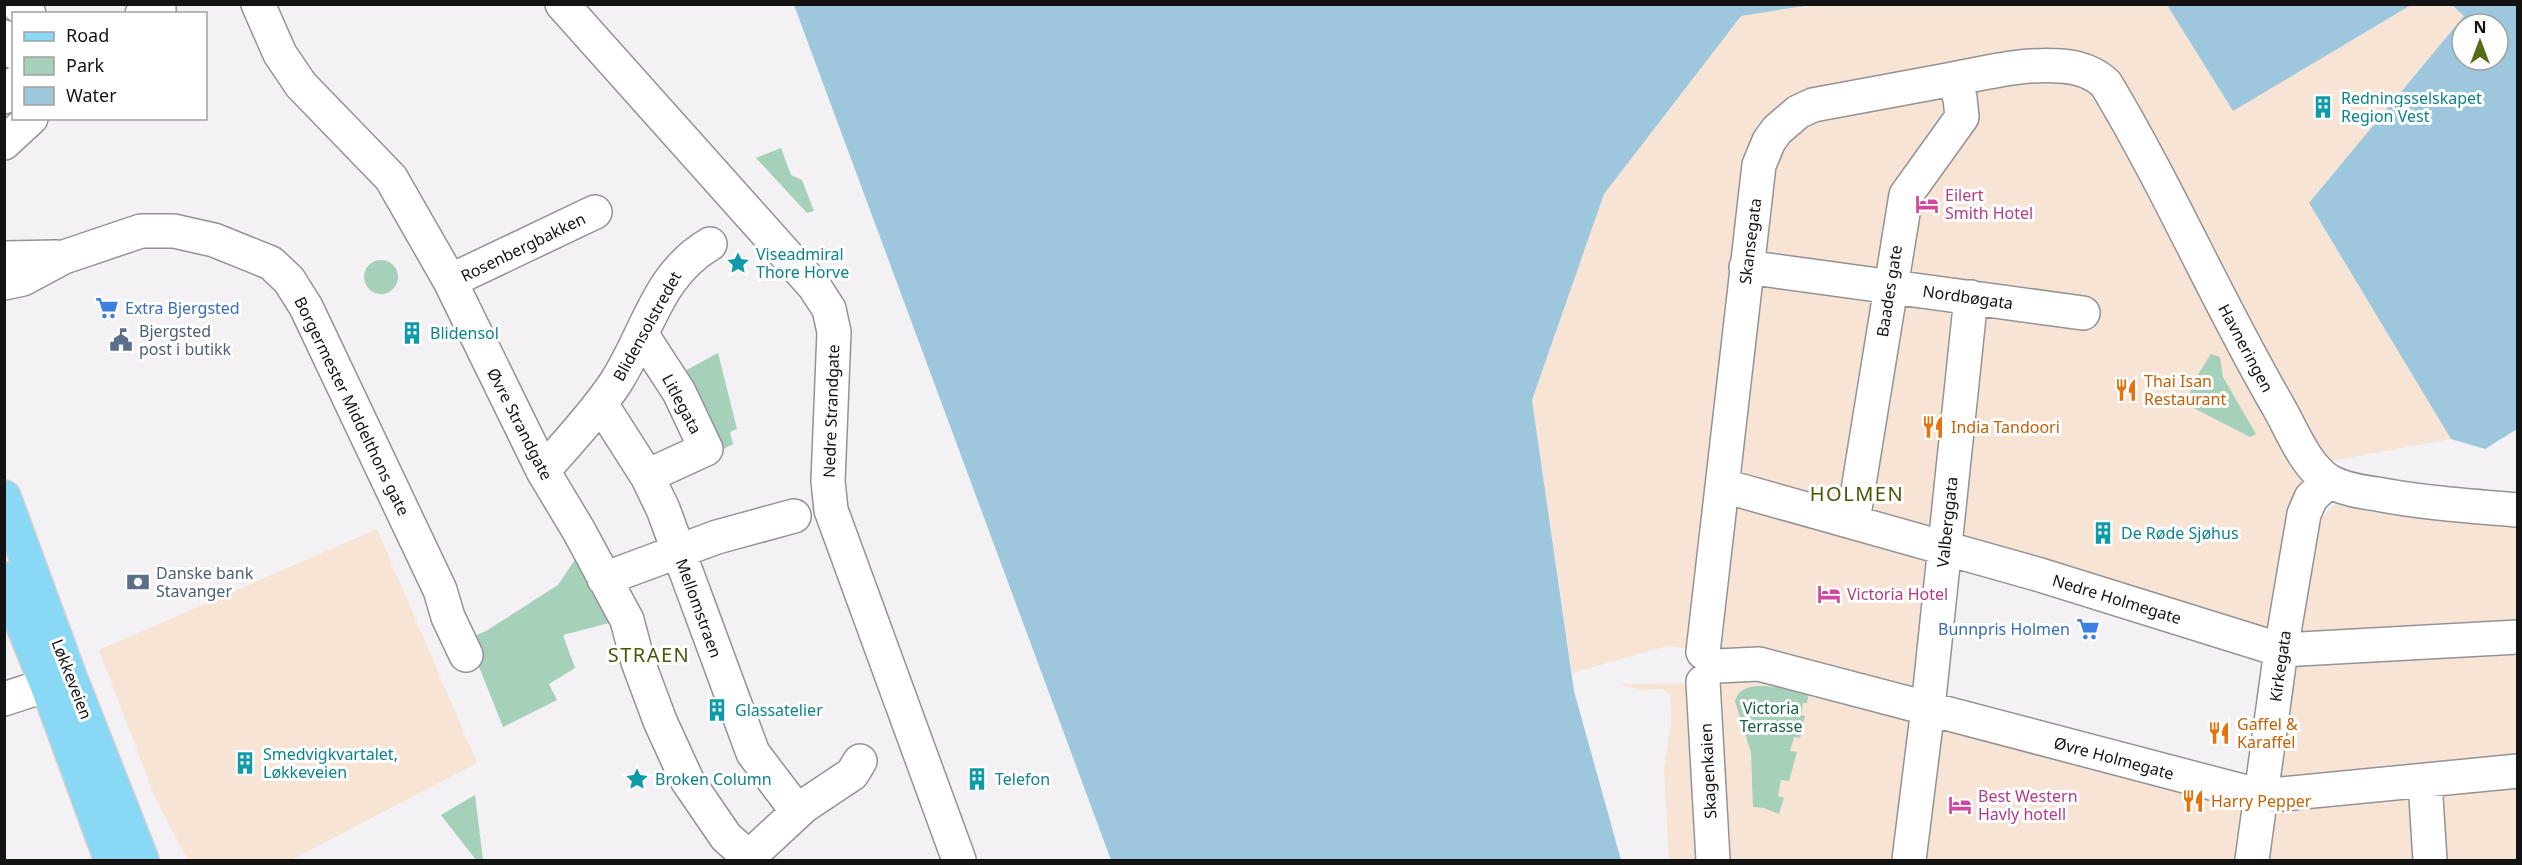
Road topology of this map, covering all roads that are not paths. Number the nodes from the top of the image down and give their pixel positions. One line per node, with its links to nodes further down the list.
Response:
1 (258, 4): 10 (street, Øvre Strandgate)
2 (562, 4): 45 (street, Nedre Strandgate)
3 (2061, 66): 4 (street, Skansegata); 19 (street, Havneringen)
4 (1953, 79): 9 (street, Skansegata); 12 (street, Baades gate)
5 (595, 212): 10 (street, Rosenbergbakken)
6 (710, 244): 15 (street, Blidensolstredet)
7 (64, 257): 8 (street, Borgermester Middelthons gate); 11 (street, Borgermester Middelthons gate); 31 (street, Borgermester Middelthons gate)
8 (4, 258)
9 (1746, 267): 12 (street, Nordbøgata); 20 (street, Skansegata)
10 (450, 282): 17 (street, Øvre Strandgate)
11 (4, 283)
12 (1890, 286): 13 (street, Nordbøgata); 24 (street, Baades gate)
13 (1971, 297): 14 (street, Nordbøgata); 25 (street, Valberggata)
14 (2083, 313)
15 (642, 335): 16 (street, Blidensolstredet); 18 (street, Litlegata)
16 (601, 404): 17 (street, Blidensolstredet); 18 (street, Mellomstraen)
17 (543, 471): 28 (street, Øvre Strandgate)
18 (647, 476): 26 (street, Mellomstraen)
19 (2328, 481): 22 (street); 30 (street, Kirkegata)
20 (1724, 486): 24 (street, Nedre Holmegate); 32 (street, Skansegata)
21 (4, 497): 44 (main road, Løkkeveien)
22 (2517, 510)
23 (794, 516): 26 (street)
24 (1853, 521): 25 (street, Nedre Holmegate)
25 (1945, 548): 30 (street, Nedre Holmegate); 35 (street, Valberggata)
26 (679, 550): 28 (street); 40 (street, Mellomstraen)
27 (4, 579): 33 (main road, Løkkeveien)
28 (604, 579): 42 (street, Øvre Strandgate)
29 (2517, 638): 30 (street, Nedre Holmegate)
30 (2281, 650): 39 (street, Kirkegata)
31 (466, 655)
32 (1708, 667): 35 (street, Øvre Holmegate); 46 (street, Skagenkaien)
33 (47, 685): 34 (street); 43 (main road, Løkkeveien)
34 (4, 699)
35 (1928, 708): 39 (street, Øvre Holmegate); 41 (street, Valberggata)
36 (860, 761): 40 (street)
37 (2517, 771): 38 (street, Øvre Holmegate)
38 (2425, 782): 39 (street, Øvre Holmegate); 48 (street)
39 (2261, 796): 47 (street, Kirkegata)
40 (797, 811): 42 (street)
41 (1910, 858)
42 (751, 859)
43 (111, 861)
44 (142, 861)
45 (959, 861)
46 (1713, 861)
47 (2252, 861)
48 (2430, 861)

